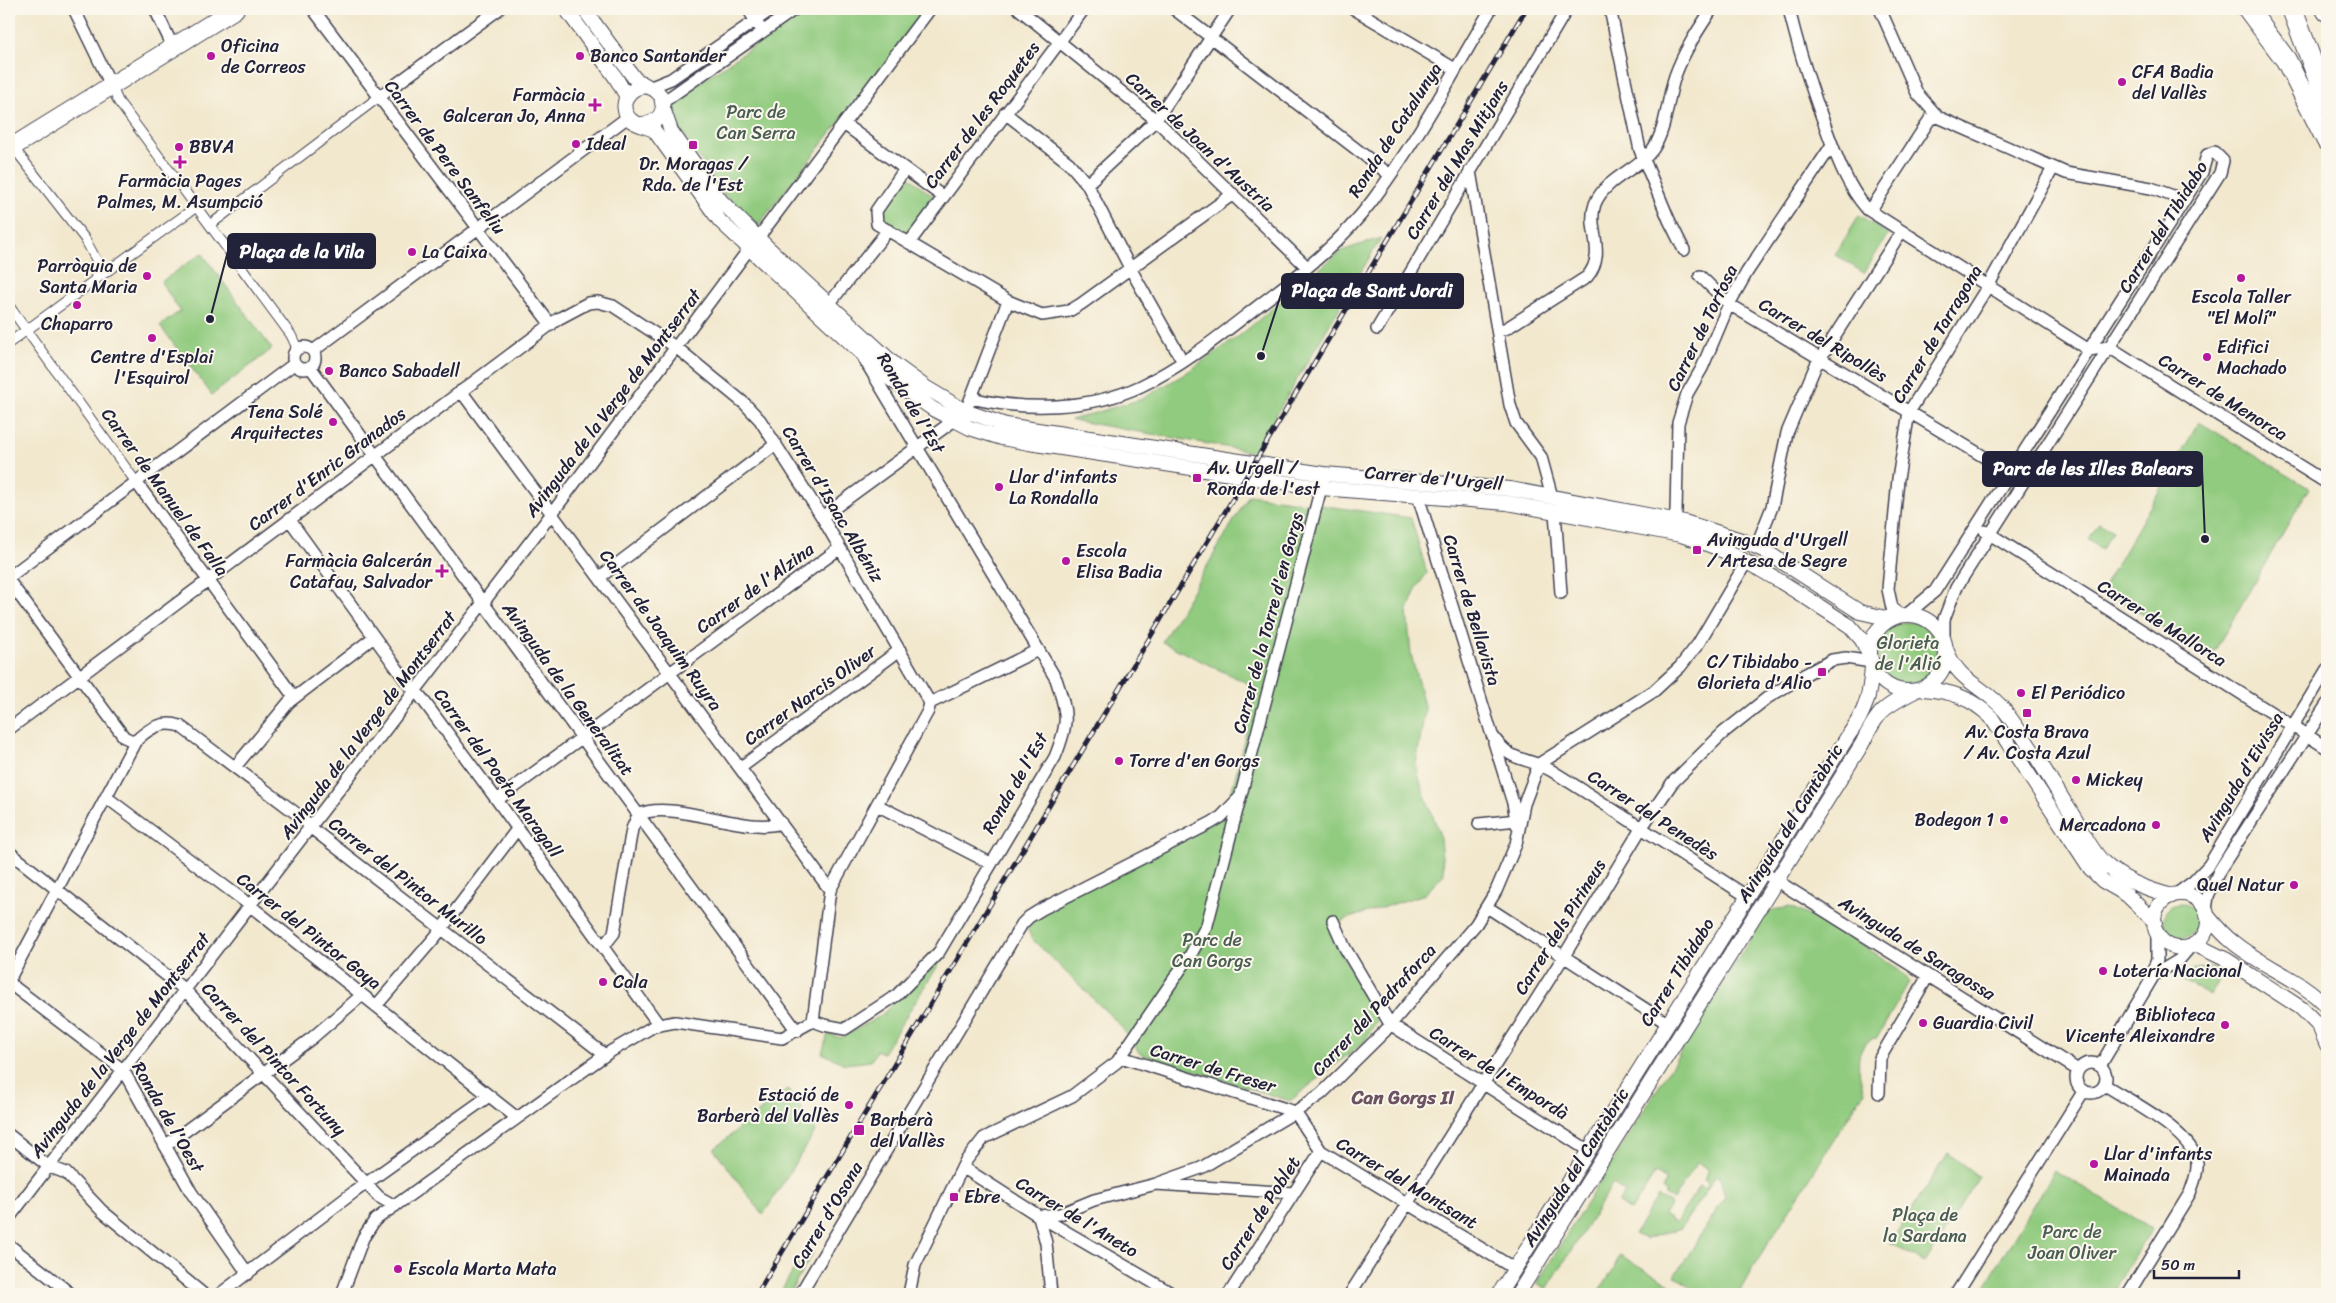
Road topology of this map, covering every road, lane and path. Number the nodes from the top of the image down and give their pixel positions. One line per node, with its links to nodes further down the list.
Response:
1 (74, 9): 32 (street)
2 (155, 9): 30 (street)
3 (235, 9): 30 (main road)
4 (313, 9): 34 (street, Carrer de Pere Sanfeliu)
5 (499, 9): 34 (street)
6 (566, 9): 35 (street)
7 (584, 9): 33 (street)
8 (748, 9): 26 (street)
9 (772, 9): 26 (street)
10 (795, 9): 27 (street)
11 (930, 9): 43 (street, Avinguda de la Verge de Montserrat)
12 (1019, 9): 29 (street, Carrer de Joan d'Austria)
13 (1084, 9): 29 (street, Carrer de les Roquetes)
14 (1174, 9): 28 (street)
15 (1230, 9): 28 (street)
16 (1354, 9): 25 (street)
17 (1491, 9): 31 (street, Ronda de Catalunya)
18 (1567, 9): 50 (street, Carrer del Mas Mitjans)
19 (1610, 9): 47 (street)
20 (1712, 9): 47 (street)
21 (1789, 9): 46 (street, Carrer de Menorca)
22 (1880, 9): 40 (street)
23 (2248, 9): 44 (highway)
24 (2293, 10): 36 (highway)
25 (1368, 12): 31 (street)
26 (756, 20): 27 (street); 33 (street)
27 (762, 31): 37 (street)
28 (1211, 37): 41 (street); 51 (street)
29 (1060, 42): 38 (street, Carrer de les Roquetes); 41 (street, Carrer de Joan d'Austria)
30 (173, 47): 32 (main road)
31 (1455, 69): 51 (street, Ronda de Catalunya)
32 (111, 86): 45 (main road); 56 (street)
33 (649, 87): 35 (street); 37 (street)
34 (379, 97): 58 (street); 59 (street, Carrer de Pere Sanfeliu)
35 (626, 98): 39 (street)
36 (2327, 102)
37 (663, 105): 42 (street); 63 (street, Ronda de l'Est)
38 (1006, 113): 52 (street); 54 (street, Carrer de les Roquetes)
39 (628, 117): 42 (street); 59 (street)
40 (1938, 117): 48 (street); 57 (street)
41 (1156, 120): 52 (street); 53 (street, Carrer de Joan d'Austria)
42 (640, 124): 63 (street, Ronda de l'Est)
43 (844, 124): 49 (street); 63 (street, Avinguda de la Verge de Montserrat)
44 (2327, 141)
45 (10, 146): 68 (street)
46 (1832, 146): 57 (street, Carrer de Menorca); 72 (street, Carrer de Tortosa)
47 (1644, 158): 64 (street); 78 (street)
48 (2053, 168): 55 (street); 69 (street, Carrer de Tarragona)
49 (905, 169): 54 (street); 60 (street)
50 (1470, 170): 76 (street, Carrer del Mas Mitjans); 78 (street)
51 (1390, 176): 65 (street, Ronda de Catalunya)
52 (1087, 184): 66 (street)
53 (1233, 194): 65 (street, Carrer de Joan d'Austria); 66 (street)
54 (942, 196): 62 (street, Carrer de les Roquetes)
55 (2184, 200): 75 (street, Carrer del Tibidabo); 82 (street, Carrer del Tibidabo)
56 (196, 207): 58 (street); 68 (street)
57 (1870, 211): 61 (street, Carrer de Menorca)
58 (210, 225): 80 (street)
59 (477, 229): 74 (street, Carrer de Pere Sanfeliu); 84 (street)
60 (888, 230): 62 (street); 71 (street)
61 (1901, 232): 69 (street, Carrer de Menorca); 85 (street)
62 (909, 243): 70 (street)
63 (754, 244): 71 (street, Ronda de l'Est); 81 (street, Avinguda de la Verge de Montserrat); 83 (street, Ronda de l'Est)
64 (1684, 250)
65 (1307, 267): 86 (street, Ronda de Catalunya)
66 (1130, 268): 70 (street); 86 (street)
67 (1700, 276): 72 (street, Carrer del Ripollès)
68 (95, 280): 77 (street)
69 (1988, 286): 82 (street, Carrer de Menorca); 91 (street, Carrer de Tarragona)
70 (1008, 301): 90 (street)
71 (829, 304): 90 (street, Ronda de l'Est)
72 (1729, 304): 85 (street, Carrer del Ripollès); 105 (street, Carrer de Tortosa)
73 (9, 306): 77 (street, Carrer de Manuel de Falla)
74 (551, 324): 81 (street, Carrer d'Enric Granados); 89 (street, Carrer d'Enric Granados)
75 (2104, 327): 82 (street, Carrer del Tibidabo); 82 (street)
76 (1377, 329)
77 (26, 330): 79 (street); 97 (street, Carrer de Manuel de Falla)
78 (1499, 331): 100 (street)
79 (9, 344)
80 (297, 348): 84 (street); 87 (street)
81 (677, 348): 92 (street, Carrer d'Isaac Albéniz); 101 (street, Avinguda de la Verge de Montserrat)
82 (2100, 348): 95 (street, Carrer del Tibidabo); 98 (street, Carrer de Menorca); 107 (street, Carrer del Tibidabo)
83 (858, 349): 90 (street, Ronda de l'Est); 93 (street, Ronda de l'Est)
84 (313, 351): 88 (street)
85 (1821, 359): 91 (street, Carrer del Ripollès); 108 (street)
86 (1183, 362): 90 (street, Ronda de Catalunya)
87 (294, 364): 88 (street); 97 (street)
88 (310, 368): 94 (street, Avinguda de la Generalitat)
89 (461, 391): 94 (street, Carrer d'Enric Granados); 101 (street, Carrer de Joaquim Ruyra)
90 (963, 411): 93 (street); 96 (street, Carrer de l'Urgell)
91 (1909, 412): 95 (street, Carrer del Ripollès); 116 (street, Carrer de Tarragona)
92 (776, 444): 103 (street, Carrer d'Isaac Albéniz); 111 (street)
93 (916, 446): 103 (street); 120 (street, Ronda de l'Est)
94 (374, 455): 104 (street, Carrer d'Enric Granados); 115 (street, Avinguda de la Generalitat)
95 (2011, 473): 106 (street, Carrer del Tibidabo)
96 (1322, 481): 99 (street, Carrer de l'Urgell); 100 (street, Carrer de l'Urgell); 140 (street, Carrer de la Torre d'en Gorgs)
97 (136, 482): 112 (street); 113 (street, Carrer de Manuel de Falla)
98 (2327, 482)
99 (1418, 496): 102 (street, Carrer de l'Urgell); 132 (street, Carrer de Bellavista)
100 (1552, 497): 105 (street, Carrer de l'Urgell)
101 (553, 512): 111 (street, Carrer de Joaquim Ruyra); 115 (street, Avinguda de la Verge de Montserrat)
102 (1555, 512): 110 (street, Carrer de l'Urgell); 114 (street)
103 (822, 517): 109 (street, Carrer d'Isaac Albéniz)
104 (289, 519): 113 (street, Carrer d'Enric Granados); 117 (street, Carrer del Poeta Maragall)
105 (1672, 520): 108 (street, Carrer de l'Urgell)
106 (1978, 526): 107 (street, Carrer de Mallorca); 116 (street, Carrer del Tibidabo)
107 (1990, 534): 118 (street, Carrer del Tibidabo); 130 (street, Carrer de Mallorca)
108 (1756, 547): 116 (street, Carrer de l'Urgell)
109 (840, 548): 119 (street, Carrer d'Isaac Albéniz); 123 (street, Carrer de l'Alzina)
110 (1748, 561): 121 (street, Carrer de l'Urgell); 137 (street)
111 (600, 577): 123 (street, Carrer de Joaquim Ruyra)
112 (9, 579): 124 (street)
113 (207, 581): 124 (street, Carrer d'Enric Granados); 127 (street, Carrer de Manuel de Falla)
114 (1561, 593)
115 (483, 603): 126 (street, Avinguda de la Verge de Montserrat); 134 (street, Avinguda de la Generalitat)
116 (1901, 616): 118 (street); 121 (street)
117 (374, 637): 126 (street, Carrer del Poeta Maragall); 127 (street)
118 (1945, 644): 125 (street); 160 (street)
119 (900, 650): 128 (street, Carrer d'Isaac Albéniz); 139 (street, Carrer Narcis Oliver)
120 (1038, 650): 128 (street); 155 (street, Ronda de l'Est)
121 (1872, 662): 125 (street); 149 (street, Carrer dels Pirineus); 156 (street, Carrer Tibidabo)
122 (2327, 670): 130 (street, Avinguda d'Eivissa)
123 (670, 672): 134 (street, Carrer de l'Alzina); 139 (street, Carrer de Joaquim Ruyra)
124 (78, 676): 131 (street, Carrer d'Enric Granados); 135 (street)
125 (1919, 690): 157 (street, Avinguda del Cantàbric); 166 (street)
126 (415, 692): 142 (street, Carrer del Poeta Maragall); 150 (street, Avinguda de la Verge de Montserrat)
127 (294, 698): 138 (street)
128 (930, 703): 143 (street)
129 (2327, 704): 133 (street, Avinguda d'Eivissa)
130 (2292, 726): 133 (street, Carrer de Mallorca); 160 (street, Avinguda d'Eivissa)
131 (9, 729)
132 (1492, 735): 137 (street, Carrer de Bellavista); 145 (street, Carrer de Bellavista)
133 (2307, 736): 136 (street, Carrer de Mallorca); 164 (street, Avinguda d'Eivissa)
134 (582, 738): 142 (street, Carrer de l'Alzina); 144 (street, Avinguda de la Generalitat)
135 (135, 742): 138 (street, Carrer del Pintor Murillo); 141 (street)
136 (2327, 748)
137 (1539, 764): 149 (street, Carrer del Penedès); 152 (street)
138 (235, 767): 150 (street, Carrer del Pintor Murillo)
139 (740, 768): 146 (street, Carrer de Joaquim Ruyra)
140 (1241, 796): 148 (street, Carrer de la Torre d'en Gorgs); 153 (street)
141 (106, 797): 158 (street); 162 (street, Carrer del Pintor Goya)
142 (498, 800): 151 (street, Carrer del Poeta Maragall)
143 (877, 805): 155 (street); 159 (street)
144 (638, 815): 146 (street); 169 (street); 182 (street, Avinguda de la Generalitat)
145 (1516, 820): 147 (street); 152 (street, Carrer de Bellavista)
146 (781, 823): 159 (street, Carrer de Joaquim Ruyra)
147 (1479, 824)
148 (1204, 826): 153 (street); 197 (street, Carrer de la Torre d'en Gorgs)
149 (1642, 827): 161 (street, Carrer del Penedès); 170 (street, Carrer dels Pirineus)
150 (311, 828): 162 (street, Avinguda de la Verge de Montserrat); 167 (street, Carrer del Pintor Murillo)
151 (518, 828): 167 (street); 169 (street, Carrer del Poeta Maragall)
152 (1517, 840): 163 (street, Carrer del Pedraforca)
153 (1228, 848): 185 (street)
154 (9, 852): 158 (street, Carrer del Pintor Fortuny)
155 (990, 863): 178 (street, Ronda de l'Est)
156 (1763, 872): 157 (street, Avinguda de Saragossa); 161 (street, Carrer Tibidabo)
157 (1777, 880): 171 (street, Avinguda de Saragossa); 202 (street, Avinguda del Cantàbric)
158 (56, 889): 172 (street); 174 (street, Carrer del Pintor Fortuny)
159 (830, 890): 178 (street)
160 (2174, 895): 164 (street); 166 (street)
161 (1748, 897): 179 (street, Carrer Tibidabo)
162 (250, 906): 174 (street, Avinguda de la Verge de Montserrat); 175 (street, Carrer del Pintor Goya)
163 (1487, 907): 170 (street); 180 (street, Carrer del Pedraforca)
164 (2207, 912): 168 (street); 177 (street)
165 (1333, 921): 180 (street)
166 (2156, 926): 168 (street); 173 (street)
167 (441, 929): 176 (street); 184 (street, Carrer del Pintor Murillo)
168 (2192, 945): 173 (street); 183 (street)
169 (603, 947): 181 (street, Carrer del Poeta Maragall)
170 (1564, 956): 179 (street); 190 (street, Carrer dels Pirineus)
171 (1928, 976): 188 (street, Avinguda de Saragossa); 193 (street)
172 (9, 981): 187 (street, Ronda de l'Oest)
173 (2150, 981): 186 (street)
174 (185, 990): 187 (street, Avinguda de la Verge de Montserrat); 189 (street, Carrer del Pintor Fortuny)
175 (362, 995): 176 (street, Carrer del Pintor Goya); 189 (street)
176 (376, 1006): 194 (street, Carrer del Pintor Goya)
177 (2327, 1008)
178 (813, 1021): 182 (street)
179 (1667, 1022): 201 (street, Carrer Tibidabo)
180 (1390, 1024): 190 (street, Carrer de l'Empordà); 195 (street, Carrer del Pedraforca)
181 (659, 1025): 182 (street); 184 (street)
182 (797, 1031)
183 (2327, 1045)
184 (605, 1055): 196 (street)
185 (1121, 1057): 195 (street, Carrer de Freser); 204 (street)
186 (2100, 1066): 188 (street); 191 (street)
187 (123, 1070): 199 (street, Ronda de l'Oest); 203 (street, Avinguda de la Verge de Montserrat)
188 (2078, 1070): 192 (street)
189 (263, 1074): 199 (street); 205 (street, Carrer del Pintor Fortuny)
190 (1483, 1084): 201 (street, Carrer de l'Empordà); 208 (street, Carrer dels Pirineus)
191 (2105, 1085): 192 (street); 228 (street)
192 (2083, 1092): 227 (street)
193 (1879, 1093)
194 (489, 1096): 196 (street, Carrer del Pintor Goya); 205 (street)
195 (1295, 1112): 200 (street, Carrer del Montsant); 206 (street, Carrer del Pedraforca)
196 (517, 1118): 209 (street)
197 (899, 1128): 219 (street, Carrer d'Osona)
198 (9, 1136): 203 (street)
199 (165, 1146): 214 (street, Ronda de l'Oest)
200 (1321, 1151): 207 (street, Carrer de Poblet); 208 (street, Carrer del Montsant)
201 (1589, 1151): 202 (street); 213 (street, Carrer Tibidabo)
202 (1602, 1159): 226 (street, Avinguda del Cantàbric)
203 (48, 1166): 211 (street, Avinguda de la Verge de Montserrat); 216 (street)
204 (964, 1168): 210 (street, Carrer de l'Aneto); 220 (street)
205 (367, 1184): 209 (street, Carrer del Pintor Fortuny); 214 (street)
206 (1156, 1184): 207 (street); 210 (street)
207 (1294, 1192): 223 (street, Carrer de Poblet)
208 (1406, 1203): 213 (street, Carrer del Montsant); 224 (street, Carrer dels Pirineus)
209 (395, 1206): 218 (street)
210 (1039, 1216): 221 (street); 222 (street, Carrer de l'Aneto)
211 (9, 1218)
212 (9, 1245): 215 (street)
213 (1515, 1269): 225 (street, Carrer Tibidabo)
214 (248, 1274): 217 (street)
215 (71, 1294)
216 (203, 1294)
217 (220, 1294)
218 (342, 1294)
219 (800, 1294)
220 (910, 1294)
221 (1051, 1294)
222 (1172, 1294)
223 (1229, 1294)
224 (1350, 1294)
225 (1499, 1294)
226 (1518, 1294)
227 (1956, 1294)
228 (2128, 1294)

